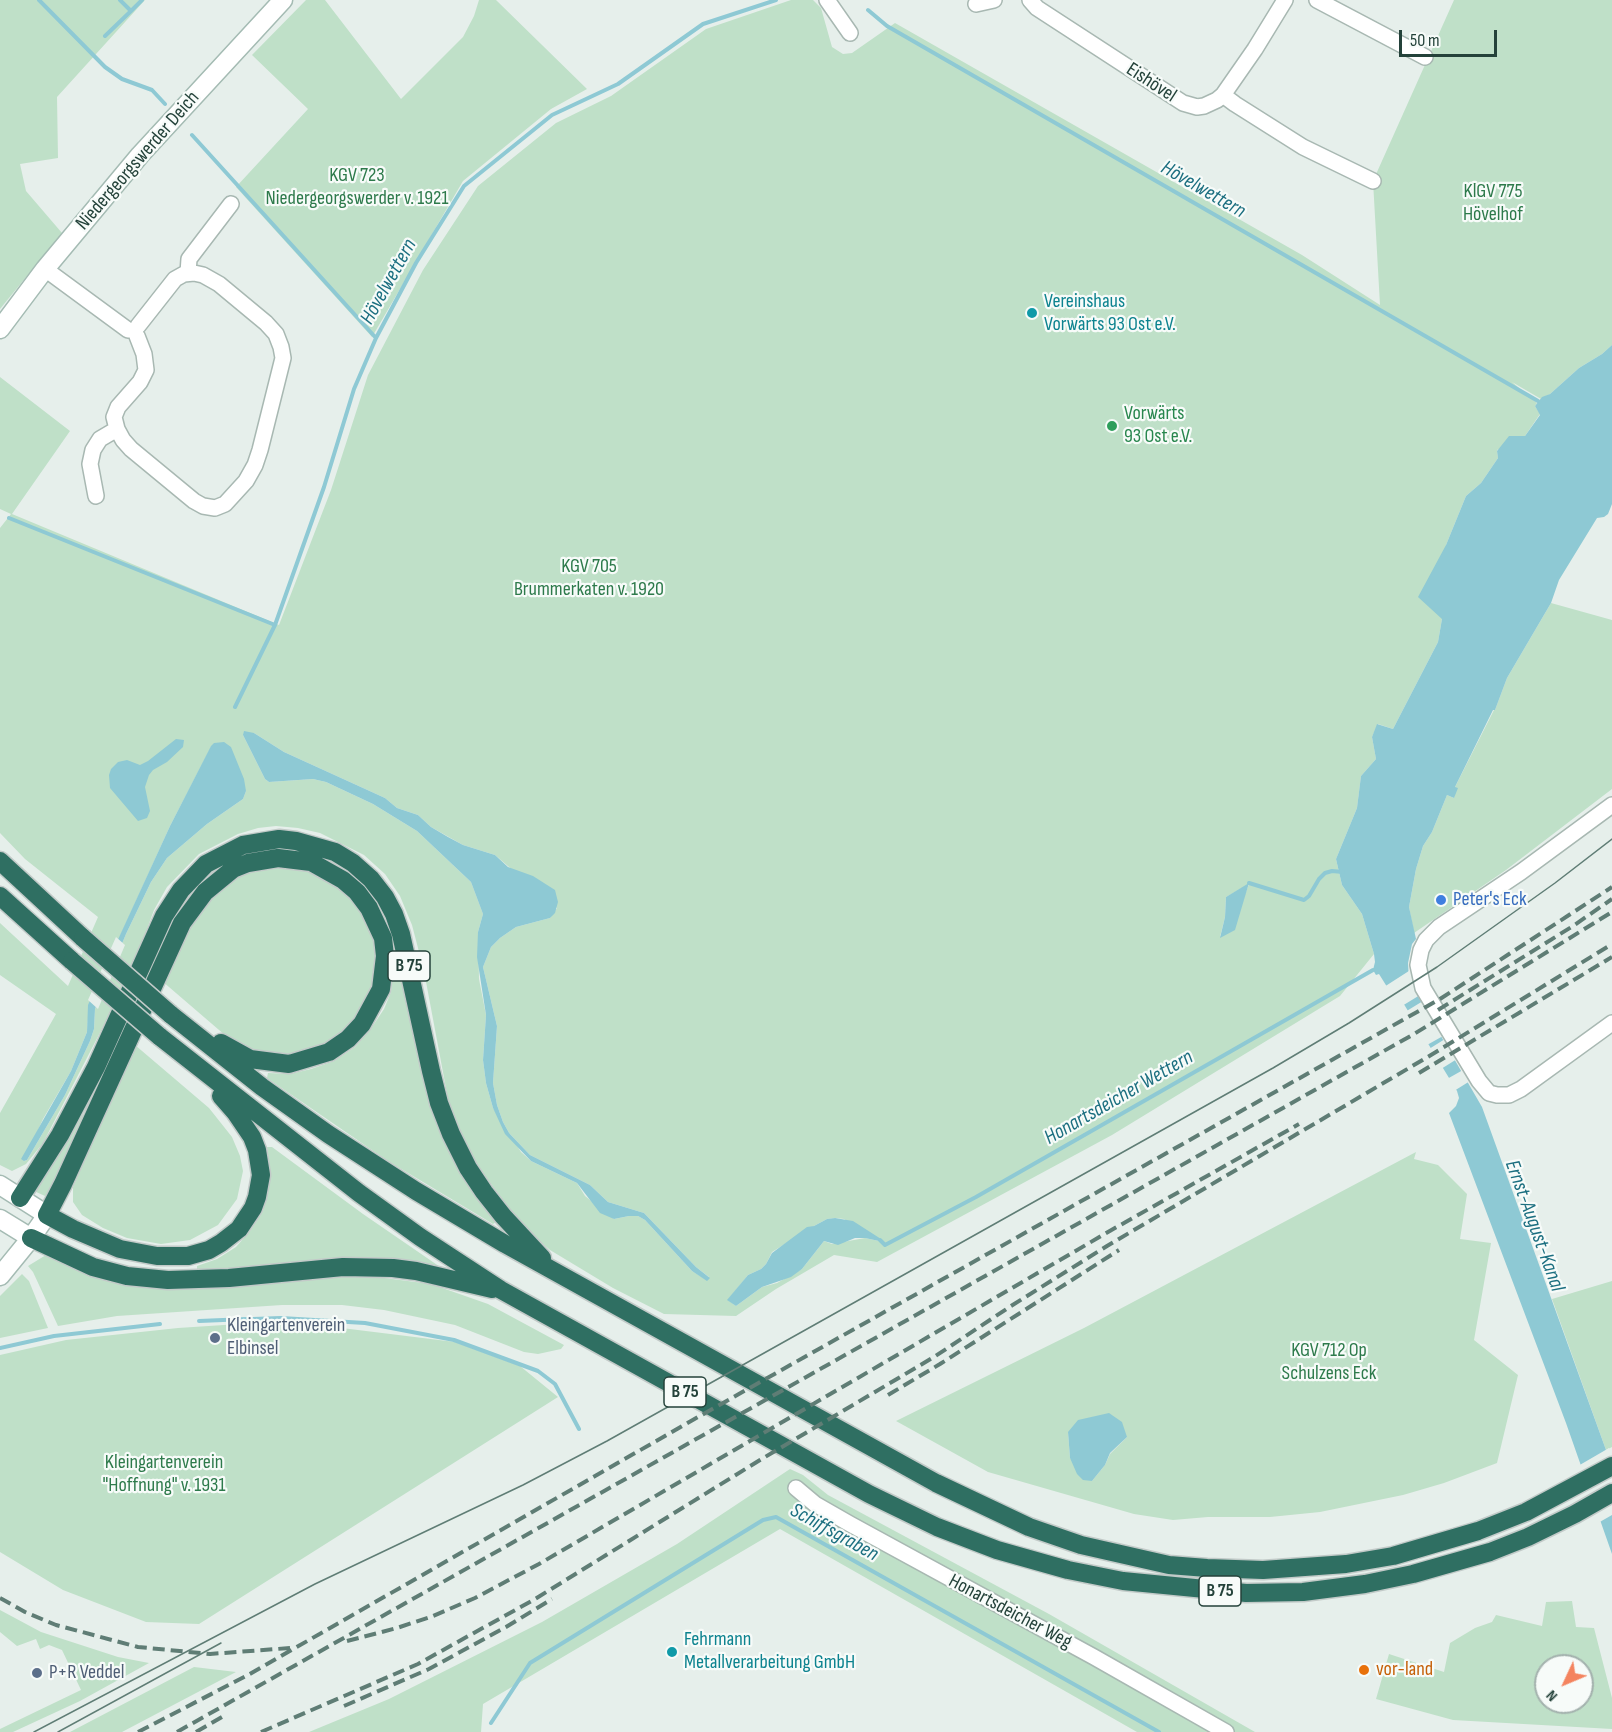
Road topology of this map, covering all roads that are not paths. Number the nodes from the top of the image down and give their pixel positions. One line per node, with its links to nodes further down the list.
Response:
1 (283, 0): 13 (street, Niedergeorgswerder Deich)
2 (827, 0): 8 (street)
3 (993, 0): 7 (street)
4 (1030, 0): 10 (street, Eishövel)
5 (1285, 0): 10 (street)
6 (1317, 0): 9 (street)
7 (976, 4)
8 (850, 33)
9 (1425, 57)
10 (1223, 95): 11 (street)
11 (1373, 181)
12 (231, 204): 14 (street)
13 (45, 269): 15 (street, Niedergeorgswerder Deich); 16 (street)
14 (188, 273): 16 (street); 17 (street)
15 (0, 329)
16 (134, 331): 17 (street)
17 (117, 429): 18 (street)
18 (96, 496)
19 (1612, 805): 23 (street)
20 (0, 861): 22 (highway, B 75, bridge)
21 (0, 896): 24 (highway, B 75, bridge)
22 (170, 1014): 27 (highway, B 75); 30 (highway, B 75)
23 (1612, 1023)
24 (191, 1063): 27 (highway, B 75); 32 (highway, B 75)
25 (0, 1185): 26 (street)
26 (20, 1198): 27 (street); 28 (street); 30 (highway, B 75)
27 (47, 1215): 29 (street)
28 (1, 1221): 29 (street)
29 (31, 1238): 31 (street); 32 (highway, B 75)
30 (553, 1270): 33 (highway, B 75)
31 (0, 1276)
32 (501, 1290): 35 (highway, B 75)
33 (1612, 1466)
34 (796, 1488): 36 (street, Honartsdeicher Weg)
35 (1612, 1493)
36 (1226, 1732)

